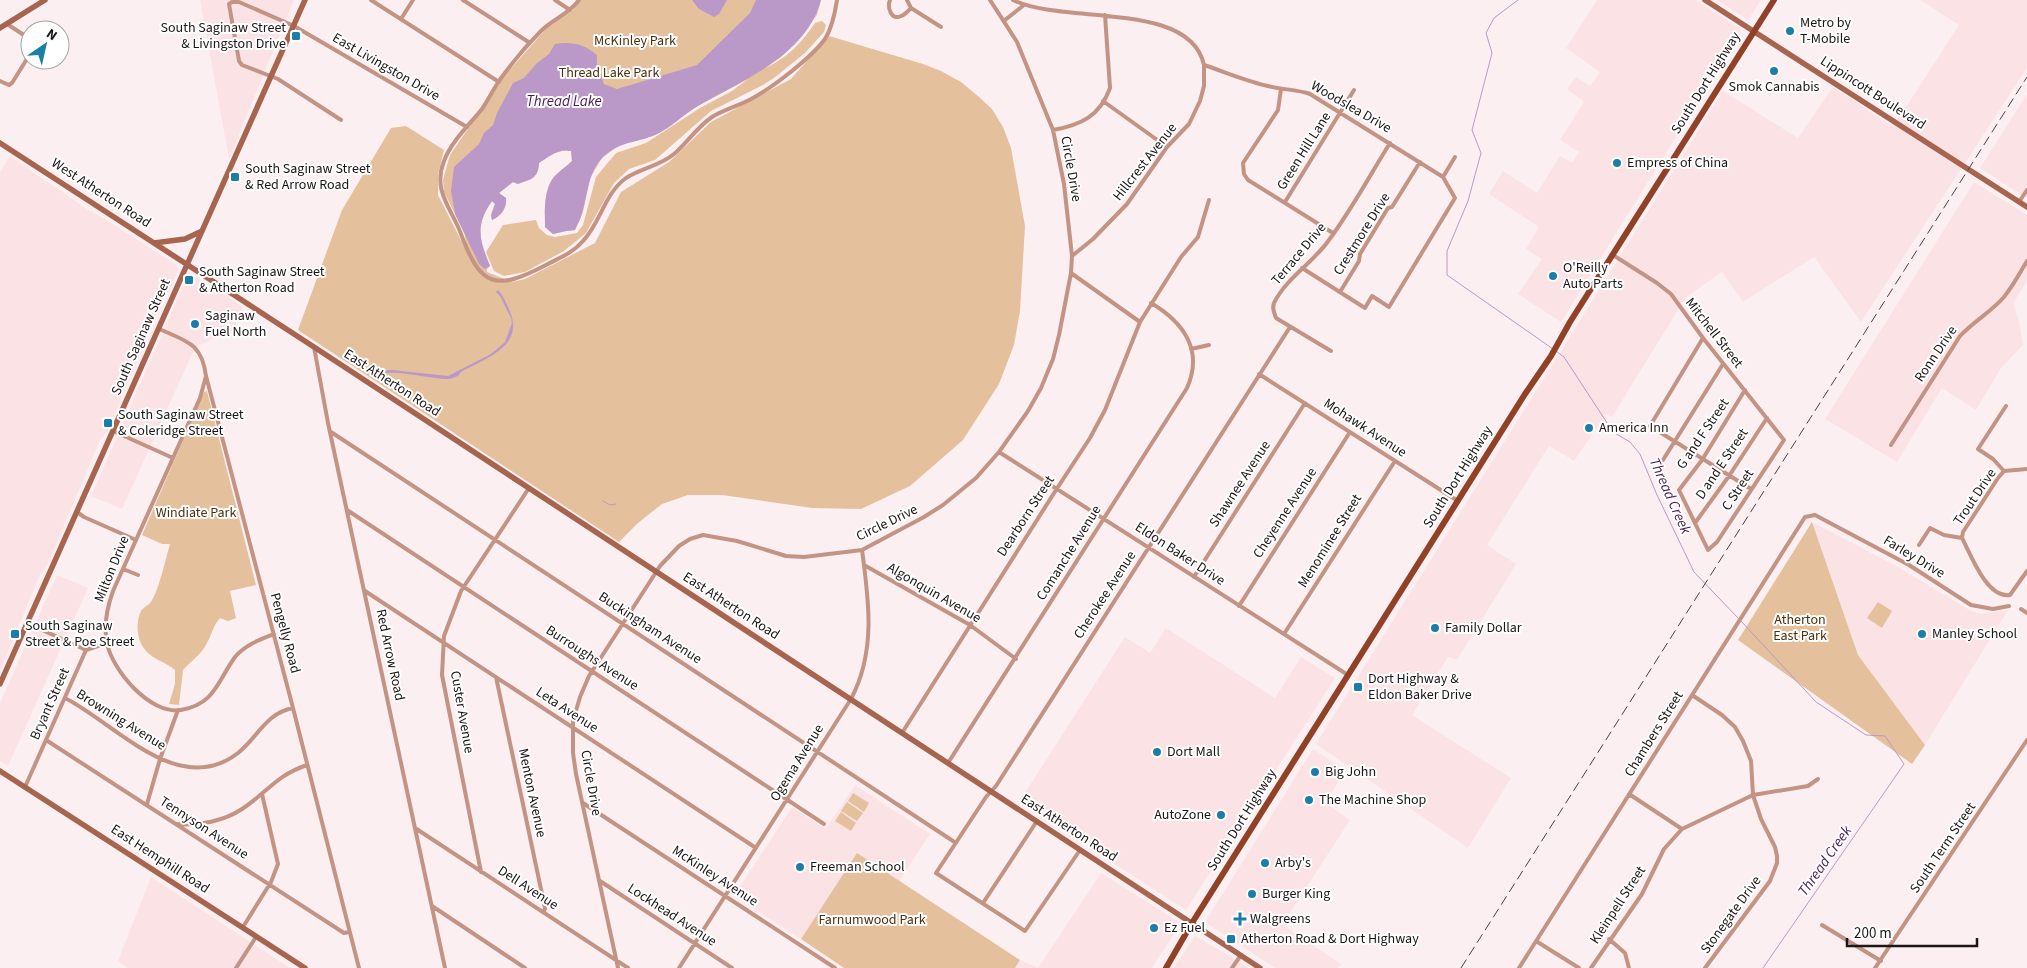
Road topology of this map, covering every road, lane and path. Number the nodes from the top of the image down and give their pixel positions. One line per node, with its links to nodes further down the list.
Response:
1 (45, 0): 21 (street)
2 (305, 0): 22 (street, South Saginaw Street)
3 (371, 0): 19 (street)
4 (413, 0): 19 (street)
5 (463, 0): 27 (street)
6 (555, 0): 17 (street)
7 (579, 0): 17 (street)
8 (837, 0): 38 (street)
9 (890, 0): 16 (street)
10 (907, 0): 16 (street)
11 (990, 0): 20 (street, Circle Drive)
12 (1013, 0): 15 (street)
13 (1774, 0): 25 (main road, South Dort Highway)
14 (1708, 1): 25 (street, Lippincott Boulevard)
15 (1024, 5): 18 (street); 20 (street)
16 (911, 8): 23 (street)
17 (570, 10): 27 (street)
18 (1105, 15): 28 (street); 35 (street)
19 (401, 19): 32 (street)
20 (1005, 20): 39 (street, Circle Drive)
21 (7, 24): 24 (street); 26 (street)
22 (294, 26): 30 (street, South Saginaw Street); 30 (street, East Livingston Drive); 38 (street, East Livingston Drive)
23 (941, 27)
24 (0, 28)
25 (1754, 31): 49 (street, Lippincott Boulevard); 54 (main road, South Dort Highway)
26 (20, 32)
27 (530, 43): 32 (street)
28 (1204, 65): 33 (street, Woodslea Drive); 42 (street, Hillcrest Avenue)
29 (20, 70): 31 (street)
30 (272, 77): 37 (street); 51 (street, South Saginaw Street)
31 (0, 81)
32 (498, 82): 38 (street)
33 (1281, 89): 36 (street, Woodslea Drive); 48 (street)
34 (1354, 90): 36 (street, Green Hill Lane)
35 (1103, 102): 39 (street); 42 (street)
36 (1341, 112): 41 (street, Woodslea Drive); 48 (street, Green Hill Lane)
37 (341, 120)
38 (467, 127)
39 (1053, 130): 55 (street, Circle Drive)
40 (0, 143): 53 (street, West Atherton Road)
41 (1390, 143): 44 (street, Woodslea Drive); 52 (street, Terrace Drive)
42 (1166, 147): 55 (street, Hillcrest Avenue)
43 (1455, 157): 45 (street)
44 (1420, 162): 45 (street, Woodslea Drive); 60 (street, Crestmore Drive)
45 (1443, 176): 60 (street)
46 (2027, 190): 49 (street)
47 (1209, 200): 61 (street, Dearborn Street)
48 (1285, 202): 52 (street)
49 (2019, 202): 50 (street, Lippincott Boulevard)
50 (2027, 207)
51 (202, 231): 53 (street); 57 (street, South Saginaw Street)
52 (1333, 233): 58 (street, Terrace Drive)
53 (154, 243): 57 (street, West Atherton Road)
54 (1613, 255): 65 (street, Mitchell Street); 94 (main road, South Dort Highway)
55 (1072, 256): 59 (street, Circle Drive)
56 (2027, 261): 82 (street, Ronn Drive)
57 (187, 265): 64 (street, South Saginaw Street); 67 (street, East Atherton Road)
58 (1302, 268): 60 (street); 63 (street, Terrace Drive)
59 (1072, 273): 62 (street); 83 (street, Circle Drive)
60 (1340, 292)
61 (1151, 303): 62 (street, Dearborn Street); 68 (street, Comanche Avenue)
62 (1140, 322): 93 (street, Dearborn Street)
63 (1290, 327): 69 (street); 71 (street, Cherokee Avenue)
64 (159, 329): 72 (street, Pengelly Road); 77 (street, South Saginaw Street)
65 (1703, 338): 70 (street, Mitchell Street); 81 (street)
66 (1209, 345): 68 (street)
67 (314, 347): 78 (street, Red Arrow Road); 91 (street, East Atherton Road)
68 (1191, 349): 98 (street, Comanche Avenue)
69 (1331, 351)
70 (1723, 364): 73 (street, Mitchell Street); 81 (street)
71 (1259, 374): 74 (street, Mohawk Avenue); 104 (street, Cherokee Avenue)
72 (206, 376): 84 (street, Milton Drive); 121 (street, Pengelly Road)
73 (1745, 390): 76 (street, Mitchell Street); 87 (street, G and F Street)
74 (1305, 403): 79 (street, Mohawk Avenue); 111 (street, Shawnee Avenue)
75 (2006, 406): 89 (street)
76 (1767, 418): 80 (street, Mitchell Street); 90 (street, D and E Street)
77 (114, 431): 84 (street); 96 (street, South Saginaw Street)
78 (331, 432): 95 (street, Red Arrow Road); 101 (street, Buckingham Avenue)
79 (1350, 432): 85 (street, Mohawk Avenue); 114 (street, Cheyenne Avenue)
80 (1784, 440): 92 (street, C Street)
81 (1675, 442): 86 (street); 87 (street)
82 (1891, 445)
83 (999, 452): 93 (street, Eldon Baker Drive); 105 (street, Circle Drive)
84 (172, 458): 102 (street, Milton Drive)
85 (1395, 460): 94 (street, Mohawk Avenue); 122 (street, Menominee Street)
86 (1663, 460)
87 (1702, 460): 90 (street); 99 (street, G and F Street)
88 (2027, 470): 89 (street, Trout Drive)
89 (2004, 471): 100 (street, Trout Drive)
90 (1729, 476): 92 (street); 99 (street, D and E Street)
91 (529, 488): 101 (street, Custer Avenue); 109 (street, East Atherton Road)
92 (1751, 489): 99 (street, C Street)
93 (1056, 490): 98 (street, Eldon Baker Drive); 120 (street, Dearborn Street)
94 (1458, 501): 128 (main road, South Dort Highway)
95 (347, 510): 112 (street, Burroughs Avenue); 113 (street, Red Arrow Road)
96 (77, 512): 102 (street); 118 (street, South Saginaw Street)
97 (1810, 516): 115 (street, Farley Drive); 131 (street, Chambers Street)
98 (1104, 520): 104 (street, Eldon Baker Drive); 126 (street, Comanche Avenue)
99 (1695, 523)
100 (1962, 538): 103 (street); 108 (street, Trout Drive)
101 (494, 539): 112 (street, Custer Avenue); 119 (street, Buckingham Avenue)
102 (136, 540): 107 (street, Milton Drive)
103 (1919, 545)
104 (1148, 547): 111 (street, Eldon Baker Drive); 147 (street, Cherokee Avenue)
105 (862, 550): 106 (street, Ogema Avenue); 109 (street, Circle Drive)
106 (864, 565): 120 (street, Algonquin Avenue); 133 (street, Ogema Avenue)
107 (123, 569): 110 (street); 124 (street, Milton Drive)
108 (2027, 571)
109 (657, 573): 119 (street, Circle Drive); 133 (street, East Atherton Road)
110 (138, 575)
111 (1194, 577): 114 (street, Eldon Baker Drive)
112 (464, 587): 123 (street, Custer Avenue); 127 (street, Burroughs Avenue)
113 (365, 591): 123 (street, Leta Avenue); 157 (street, Red Arrow Road)
114 (1239, 606): 122 (street, Eldon Baker Drive)
115 (2009, 606)
116 (2021, 609): 117 (street)
117 (2027, 613)
118 (27, 624): 125 (street); 130 (street, South Saginaw Street)
119 (623, 624): 127 (street, Circle Drive); 140 (street, Buckingham Avenue)
120 (970, 625): 126 (street, Algonquin Avenue); 137 (street, Dearborn Street)
121 (274, 634): 134 (street, Pengelly Road); 135 (street)
122 (1284, 634): 128 (street, Eldon Baker Drive)
123 (443, 642): 129 (street, Leta Avenue); 162 (street, Custer Avenue)
124 (106, 643): 125 (street); 135 (street, Milton Drive)
125 (86, 650): 132 (street, Bryant Street)
126 (1016, 659): 142 (street, Comanche Avenue)
127 (592, 671): 136 (street, Circle Drive); 151 (street, Burroughs Avenue)
128 (1348, 675): 169 (main road, South Dort Highway)
129 (496, 677): 136 (street, Leta Avenue); 168 (street, Menton Avenue)
130 (0, 684)
131 (1692, 695): 149 (street, Chambers Street); 150 (street, Stonegate Drive)
132 (64, 698): 138 (street, Bryant Street); 141 (street, Browning Avenue)
133 (851, 699): 137 (street, East Atherton Road); 140 (street, Ogema Avenue)
134 (293, 708): 141 (street, Browning Avenue); 143 (street, Pengelly Road)
135 (178, 710): 141 (street)
136 (573, 728): 152 (street, Circle Drive); 160 (street, Leta Avenue)
137 (902, 733): 142 (street, East Atherton Road)
138 (46, 740): 146 (street, Bryant Street); 153 (street, Tennyson Avenue)
139 (2027, 740): 179 (street, South Term Street)
140 (817, 752): 151 (street, Ogema Avenue); 159 (street, Buckingham Avenue)
141 (160, 759): 153 (street)
142 (948, 763): 147 (street, East Atherton Road)
143 (307, 765): 148 (street); 172 (street, Pengelly Road)
144 (0, 772): 146 (street, East Hemphill Road)
145 (1818, 779): 150 (street, Kleinpell Street)
146 (25, 787): 171 (street, East Hemphill Road)
147 (991, 792): 154 (street, East Atherton Road); 159 (street, Cherokee Avenue)
148 (262, 794): 155 (street); 164 (street)
149 (1629, 794): 158 (street); 175 (street, Chambers Street)
150 (1753, 795): 158 (street, Kleinpell Street); 197 (street, Stonegate Drive)
151 (787, 800): 156 (street, Burroughs Avenue); 160 (street, Ogema Avenue)
152 (583, 803): 163 (street, Circle Drive); 165 (street, McKinley Avenue)
153 (147, 804): 155 (street, Tennyson Avenue)
154 (1037, 821): 161 (street, East Atherton Road); 166 (street)
155 (176, 823): 164 (street, Tennyson Avenue)
156 (824, 824)
157 (415, 828): 162 (street, Dell Avenue); 167 (street, Red Arrow Road)
158 (1682, 829): 174 (street, Kleinpell Street)
159 (956, 843): 166 (street, Cherokee Avenue)
160 (756, 848): 165 (street, Ogema Avenue)
161 (1080, 850): 166 (street); 169 (street, East Atherton Road)
162 (482, 872): 168 (street, Dell Avenue)
163 (600, 881): 176 (street, Lockhead Avenue); 178 (street, Circle Drive)
164 (269, 884): 171 (street); 172 (street, Tennyson Avenue)
165 (725, 896): 176 (street, Ogema Avenue); 189 (street, McKinley Avenue)
166 (983, 903)
167 (432, 906): 183 (street, Red Arrow Road); 184 (street)
168 (544, 912): 178 (street, Dell Avenue)
169 (1192, 923): 177 (street, East Atherton Road); 190 (main road, South Dort Highway)
170 (1822, 925): 179 (street)
171 (243, 927): 173 (street, East Hemphill Road)
172 (349, 932): 182 (street, Pengelly Road)
173 (256, 937): 180 (street); 181 (street, East Hemphill Road)
174 (1609, 939): 195 (street, Kleinpell Street); 196 (street)
175 (1536, 941): 193 (street, Chambers Street); 194 (street)
176 (695, 944): 187 (street, Ogema Avenue); 188 (street, Lockhead Avenue)
177 (1241, 955): 191 (street); 192 (street, East Atherton Road)
178 (616, 960): 185 (street, Circle Drive); 186 (street, Dell Avenue)
179 (1881, 961): 198 (street, South Term Street)
180 (236, 968)
181 (305, 968)
182 (359, 968)
183 (445, 968)
184 (525, 968)
185 (618, 968)
186 (628, 968)
187 (679, 968)
188 (732, 968)
189 (835, 968)
190 (1166, 968)
191 (1232, 968)
192 (1260, 968)
193 (1519, 968)
194 (1579, 968)
195 (1591, 968)
196 (1629, 968)
197 (1705, 968)
198 (1876, 968)

